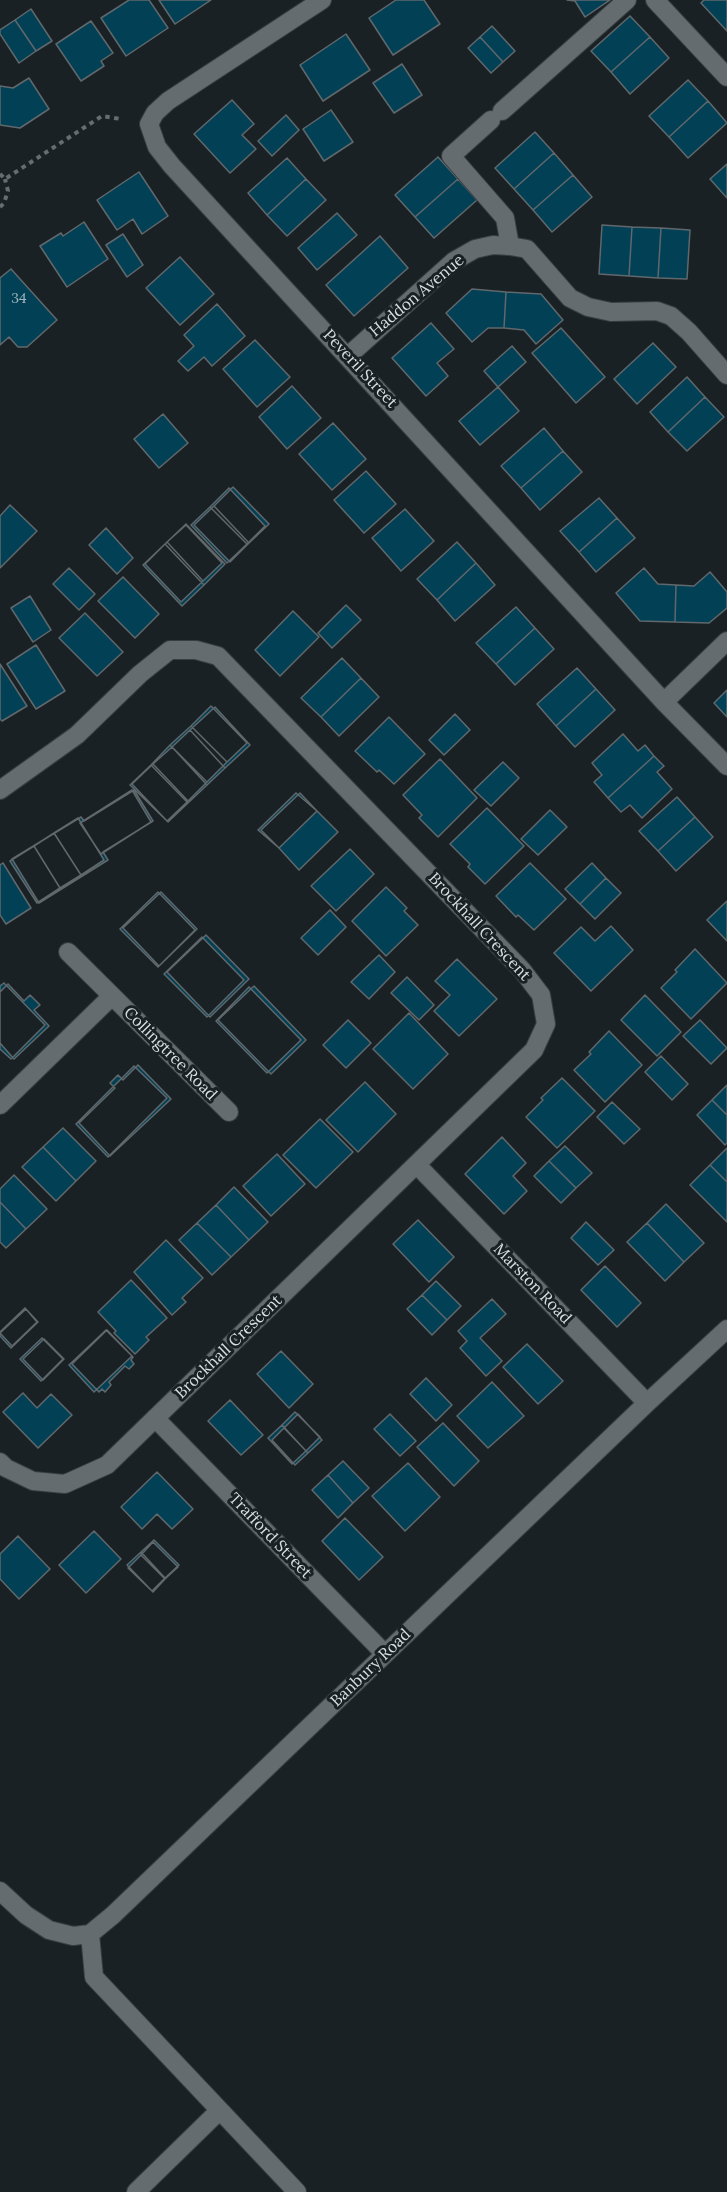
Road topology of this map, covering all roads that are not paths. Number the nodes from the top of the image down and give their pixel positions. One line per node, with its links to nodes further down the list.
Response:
1 (322, 0): 6 (street, Peveril Street)
2 (627, 0): 5 (street)
3 (655, 0): 4 (street)
4 (727, 77)
5 (510, 246): 6 (street, Haddon Avenue); 7 (street, Haddon Avenue)
6 (348, 356): 9 (street, Peveril Street)
7 (727, 375)
8 (727, 641): 9 (street)
9 (664, 702): 10 (street, Peveril Street)
10 (727, 766)
11 (0, 790): 16 (street, Brockhall Crescent)
12 (68, 952): 13 (street, Collingtree Road)
13 (112, 996): 14 (street, Collingtree Road); 15 (street, Collingtree Road)
14 (0, 1105)
15 (229, 1112)
16 (417, 1165): 18 (street, Marston Road); 19 (street, Brockhall Crescent)
17 (727, 1329): 18 (street, Banbury Road)
18 (647, 1403): 21 (street, Banbury Road)
19 (155, 1418): 20 (street, Brockhall Crescent); 21 (street, Trafford Street)
20 (0, 1462)
21 (385, 1654): 23 (street, Banbury Road)
22 (0, 1891): 23 (street)
23 (90, 1934): 24 (street)
24 (219, 2111): 25 (street); 26 (street)
25 (136, 2192)
26 (297, 2192)

